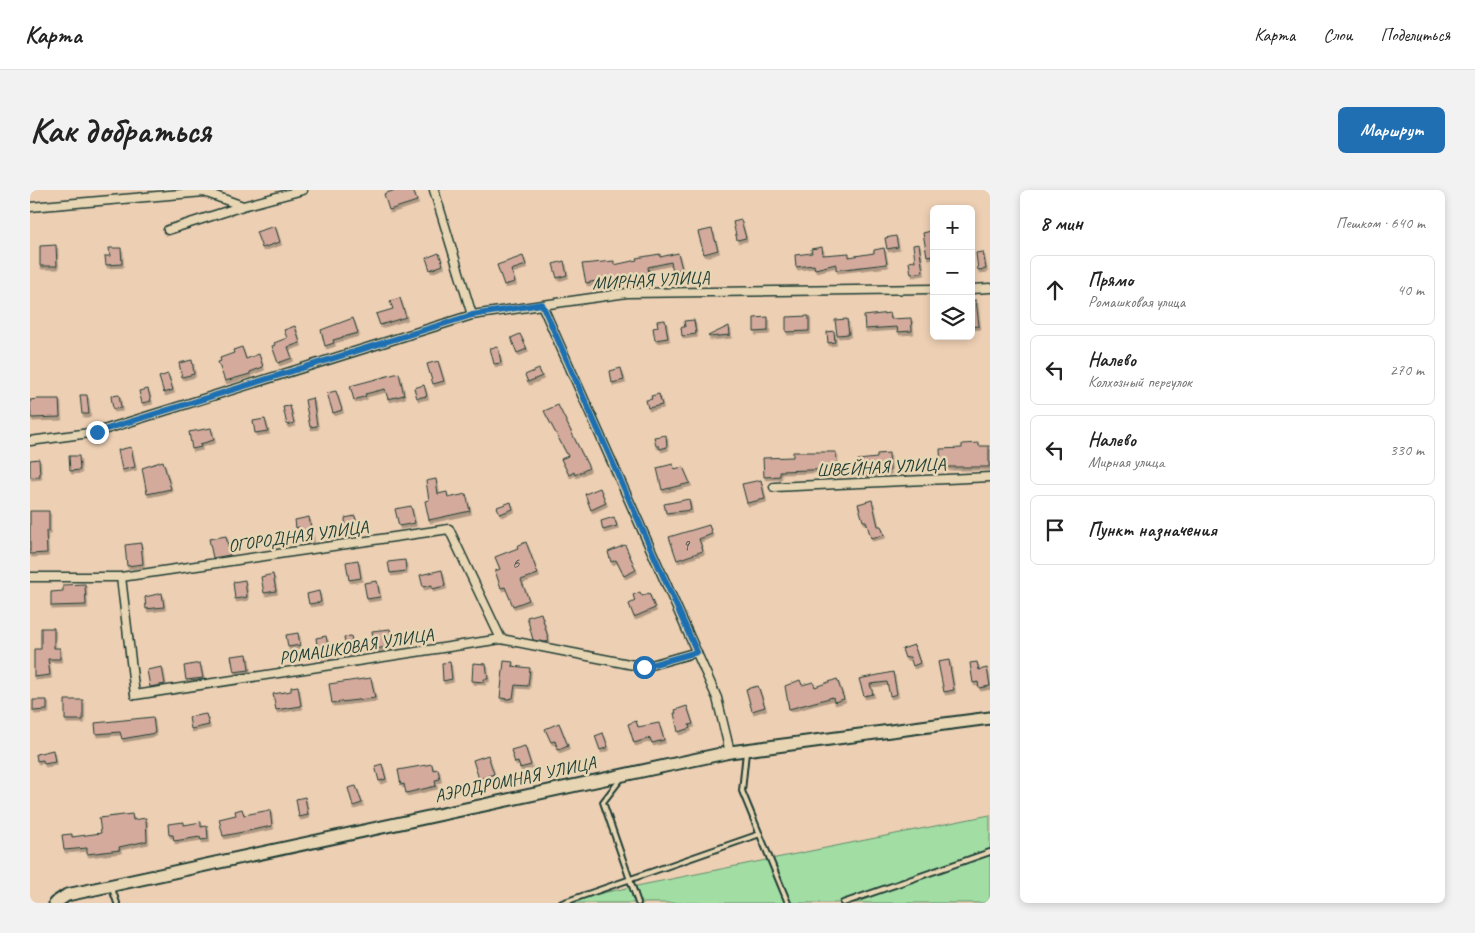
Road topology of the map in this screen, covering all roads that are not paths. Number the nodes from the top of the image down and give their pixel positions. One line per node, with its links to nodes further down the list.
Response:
1 (303, 190): 3 (street)
2 (434, 190): 10 (street)
3 (243, 206): 4 (street); 5 (street)
4 (30, 207)
5 (168, 230)
6 (990, 288): 8 (street)
7 (930, 289): 9 (street, МИРНАЯ УЛИЦА)
8 (975, 289)
9 (542, 304): 10 (street, МИРНАЯ УЛИЦА); 17 (street)
10 (472, 315): 11 (street, МИРНАЯ УЛИЦА)
11 (30, 440)
12 (990, 477): 13 (street, ШВЕЙНАЯ УЛИЦА)
13 (774, 487)
14 (121, 576): 15 (street, ОГОРОДНАЯ УЛИЦА); 16 (street, ОГОРОДНАЯ УЛИЦА); 16 (street, РОМАШКОВАЯ УЛИЦА)
15 (30, 577)
16 (501, 639): 17 (street, РОМАШКОВАЯ УЛИЦА)
17 (697, 652): 20 (street)
18 (990, 718): 19 (street, АЭРОДРОМНАЯ УЛИЦА)
19 (746, 750): 20 (street, АЭРОДРОМНАЯ УЛИЦА); 22 (lane)
20 (730, 752): 21 (street, АЭРОДРОМНАЯ УЛИЦА)
21 (624, 774): 24 (lane); 25 (street, АЭРОДРОМНАЯ УЛИЦА)
22 (760, 834): 24 (lane); 30 (lane)
23 (990, 852): 31 (lane)
24 (630, 880): 28 (lane); 29 (lane)
25 (110, 885): 26 (street, АЭРОДРОМНАЯ УЛИЦА); 27 (lane)
26 (55, 903)
27 (117, 903)
28 (562, 903)
29 (638, 903)
30 (788, 903)
31 (843, 903)

